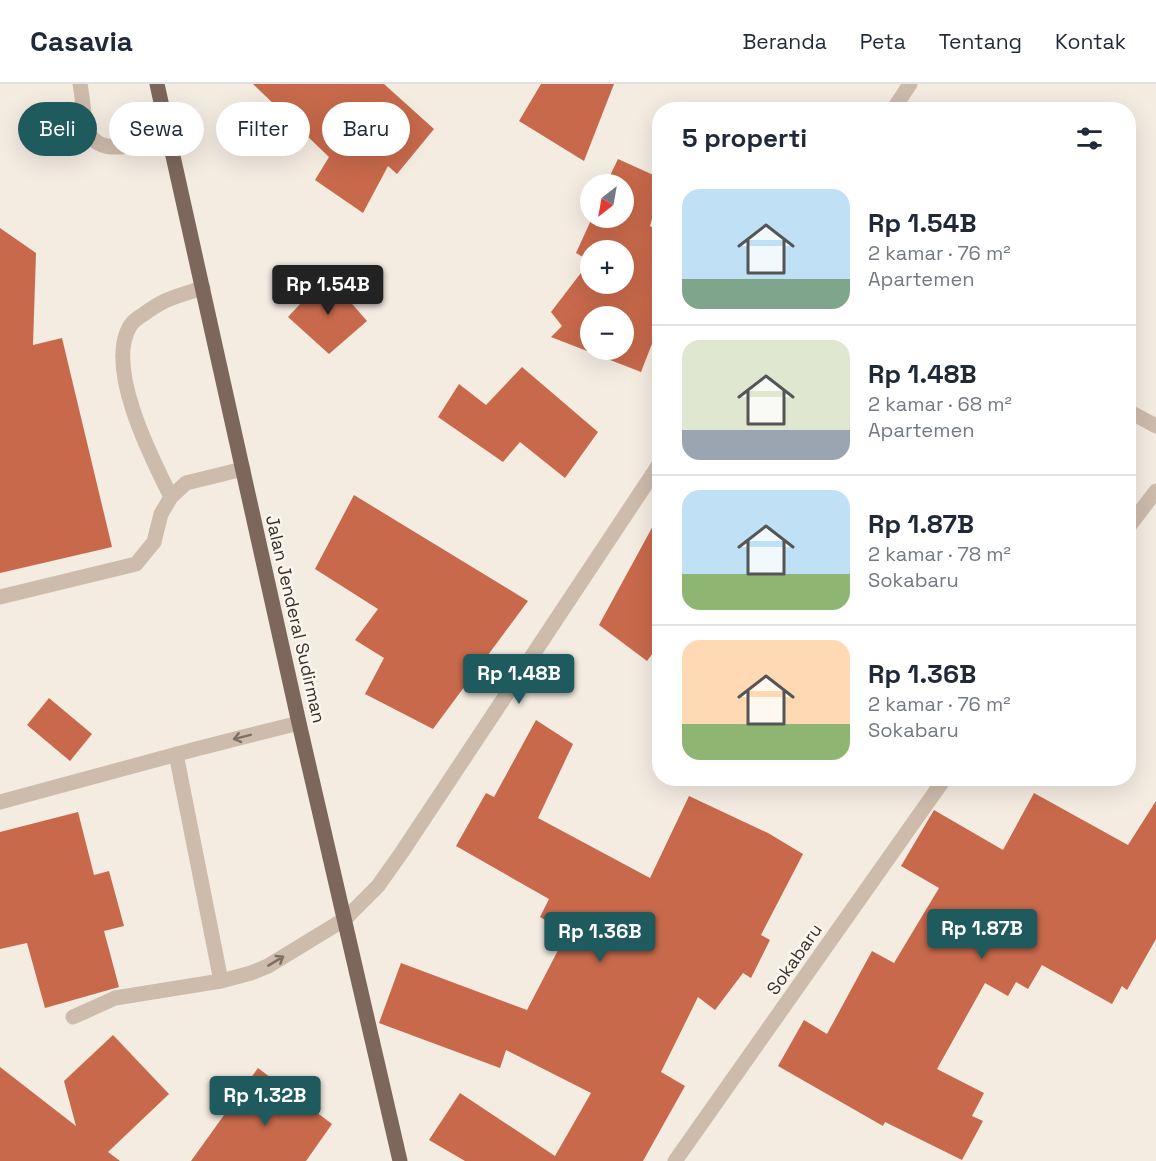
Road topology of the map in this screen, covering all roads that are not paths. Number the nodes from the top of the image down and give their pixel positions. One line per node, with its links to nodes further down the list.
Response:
1 (80, 84): 6 (street)
2 (157, 84): 4 (main road, Jalan Jenderal Sudirman)
3 (910, 84): 5 (street)
4 (161, 102)
5 (898, 102)
6 (109, 148)
7 (174, 156): 8 (main road, Jalan Jenderal Sudirman)
8 (203, 288): 11 (main road, Jalan Jenderal Sudirman); 14 (street)
9 (1136, 415): 10 (street)
10 (1156, 426)
11 (243, 469): 14 (street); 17 (main road, Jalan Jenderal Sudirman)
12 (652, 475): 21 (street)
13 (1156, 491): 15 (street)
14 (171, 497): 16 (street)
15 (1136, 517)
16 (0, 597)
17 (299, 723): 18 (street, one-way to 18); 21 (main road, Jalan Jenderal Sudirman)
18 (176, 754): 20 (street); 22 (street)
19 (939, 786): 25 (street, Sokabaru)
20 (0, 802)
21 (345, 919): 22 (street, one-way to 21); 24 (main road, Jalan Jenderal Sudirman)
22 (221, 981): 23 (street)
23 (73, 1017)
24 (400, 1161)
25 (675, 1161)

